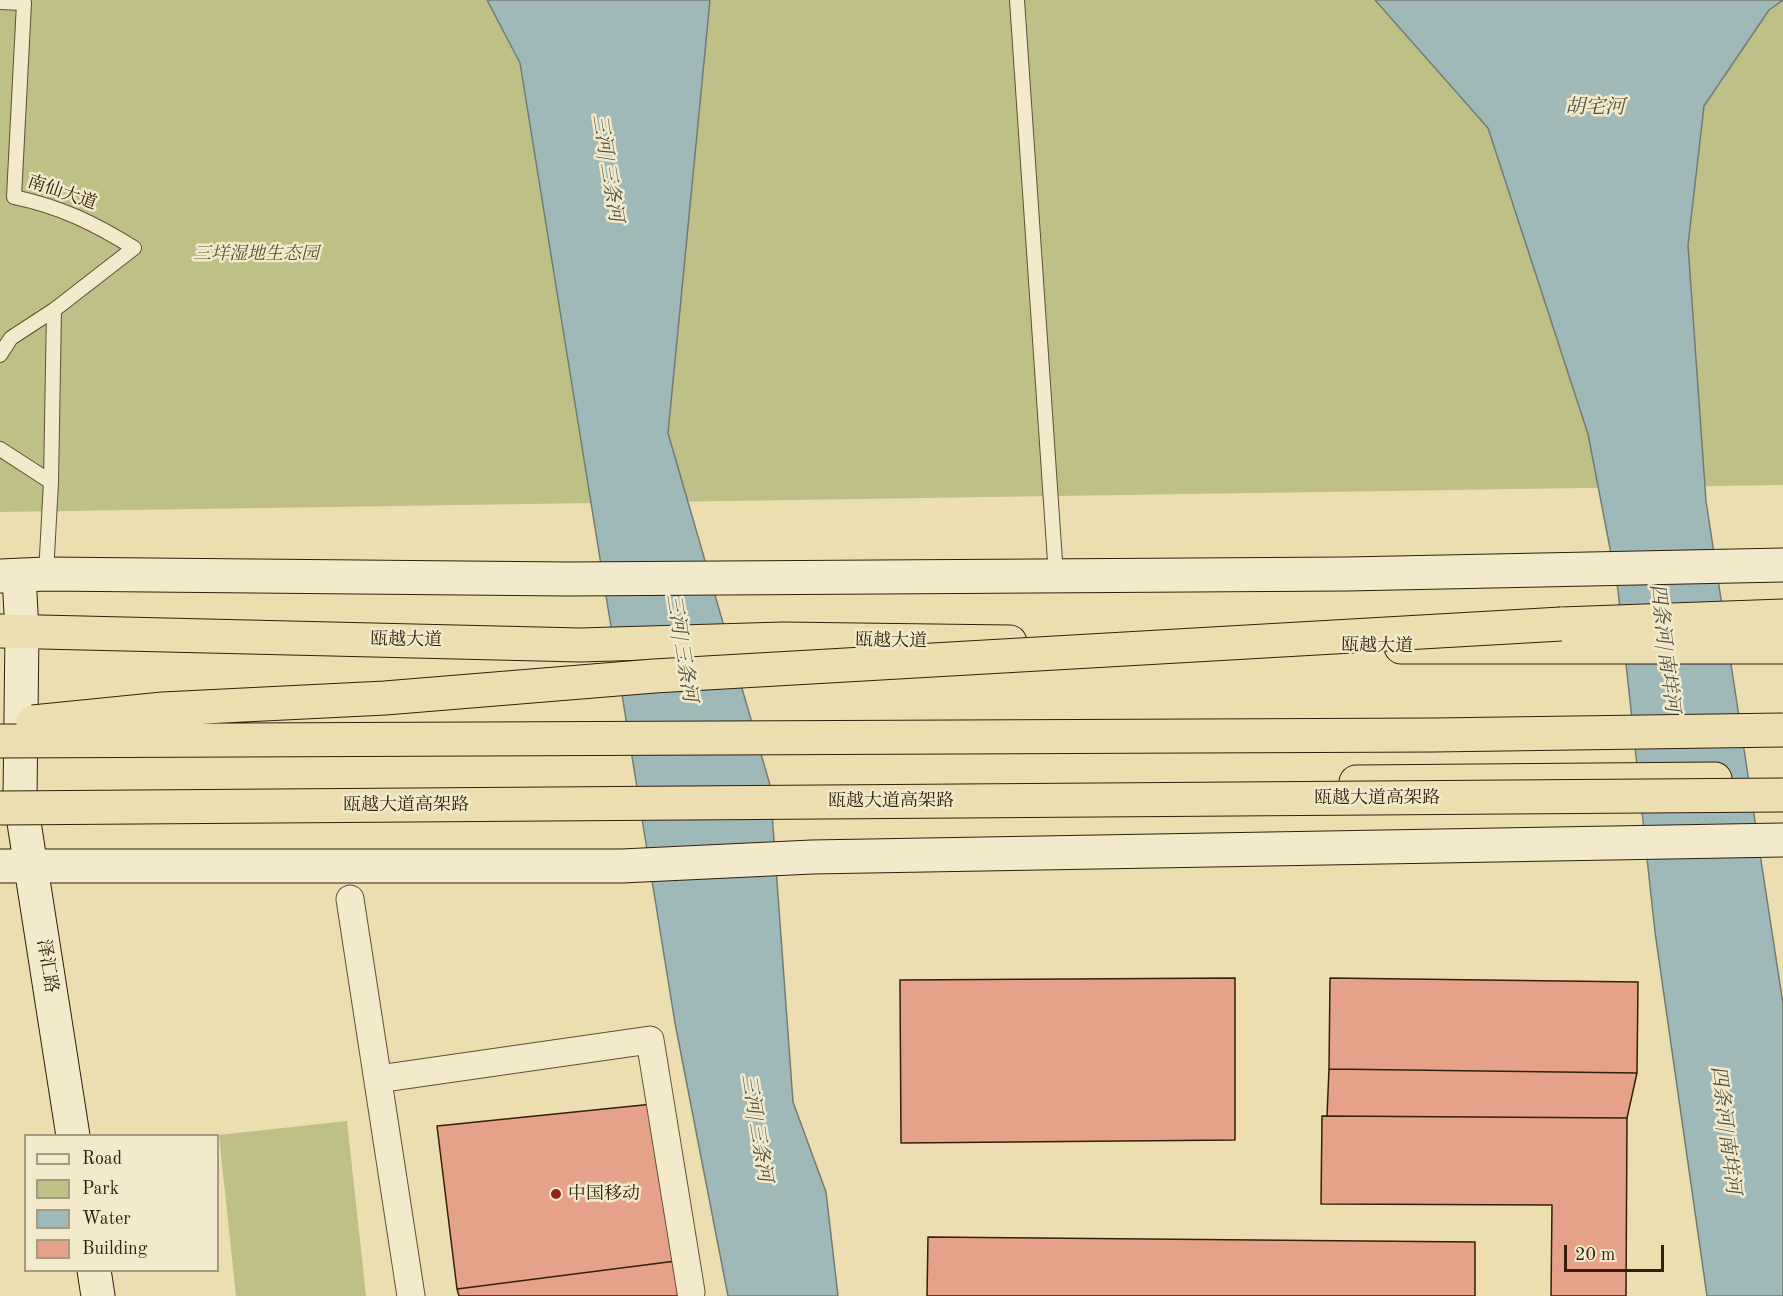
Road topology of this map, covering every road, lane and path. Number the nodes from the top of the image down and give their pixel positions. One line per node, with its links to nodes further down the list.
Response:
1 (1017, 0): 12 (lane)
2 (0, 2): 3 (lane, 南仙大道)
3 (14, 197): 4 (lane); 5 (lane, 南仙大道)
4 (0, 200)
5 (54, 310): 6 (lane, 南仙大道); 9 (lane)
6 (6, 334): 7 (lane, 南仙大道)
7 (0, 356)
8 (0, 449): 9 (lane)
9 (51, 482): 11 (lane)
10 (1770, 565): 12 (street)
11 (22, 575): 12 (street); 14 (street, 泽汇路)
12 (1056, 576)
13 (1783, 616): 16 (highway, bridge)
14 (11, 631): 15 (highway, 瓯越大道); 20 (street, 泽汇路)
15 (1783, 647)
16 (0, 725)
17 (1783, 730): 18 (highway, bridge)
18 (0, 741)
19 (1780, 785): 20 (highway, 瓯越大道高架路, bridge); 20 (highway)
20 (7, 801): 22 (street, 泽汇路)
21 (1783, 840): 22 (street)
22 (16, 866): 25 (street, 泽汇路)
23 (350, 898): 24 (street)
24 (378, 1079): 27 (street); 29 (street)
25 (73, 1134)
26 (94, 1272): 28 (street)
27 (691, 1292)
28 (98, 1296)
29 (411, 1296)

